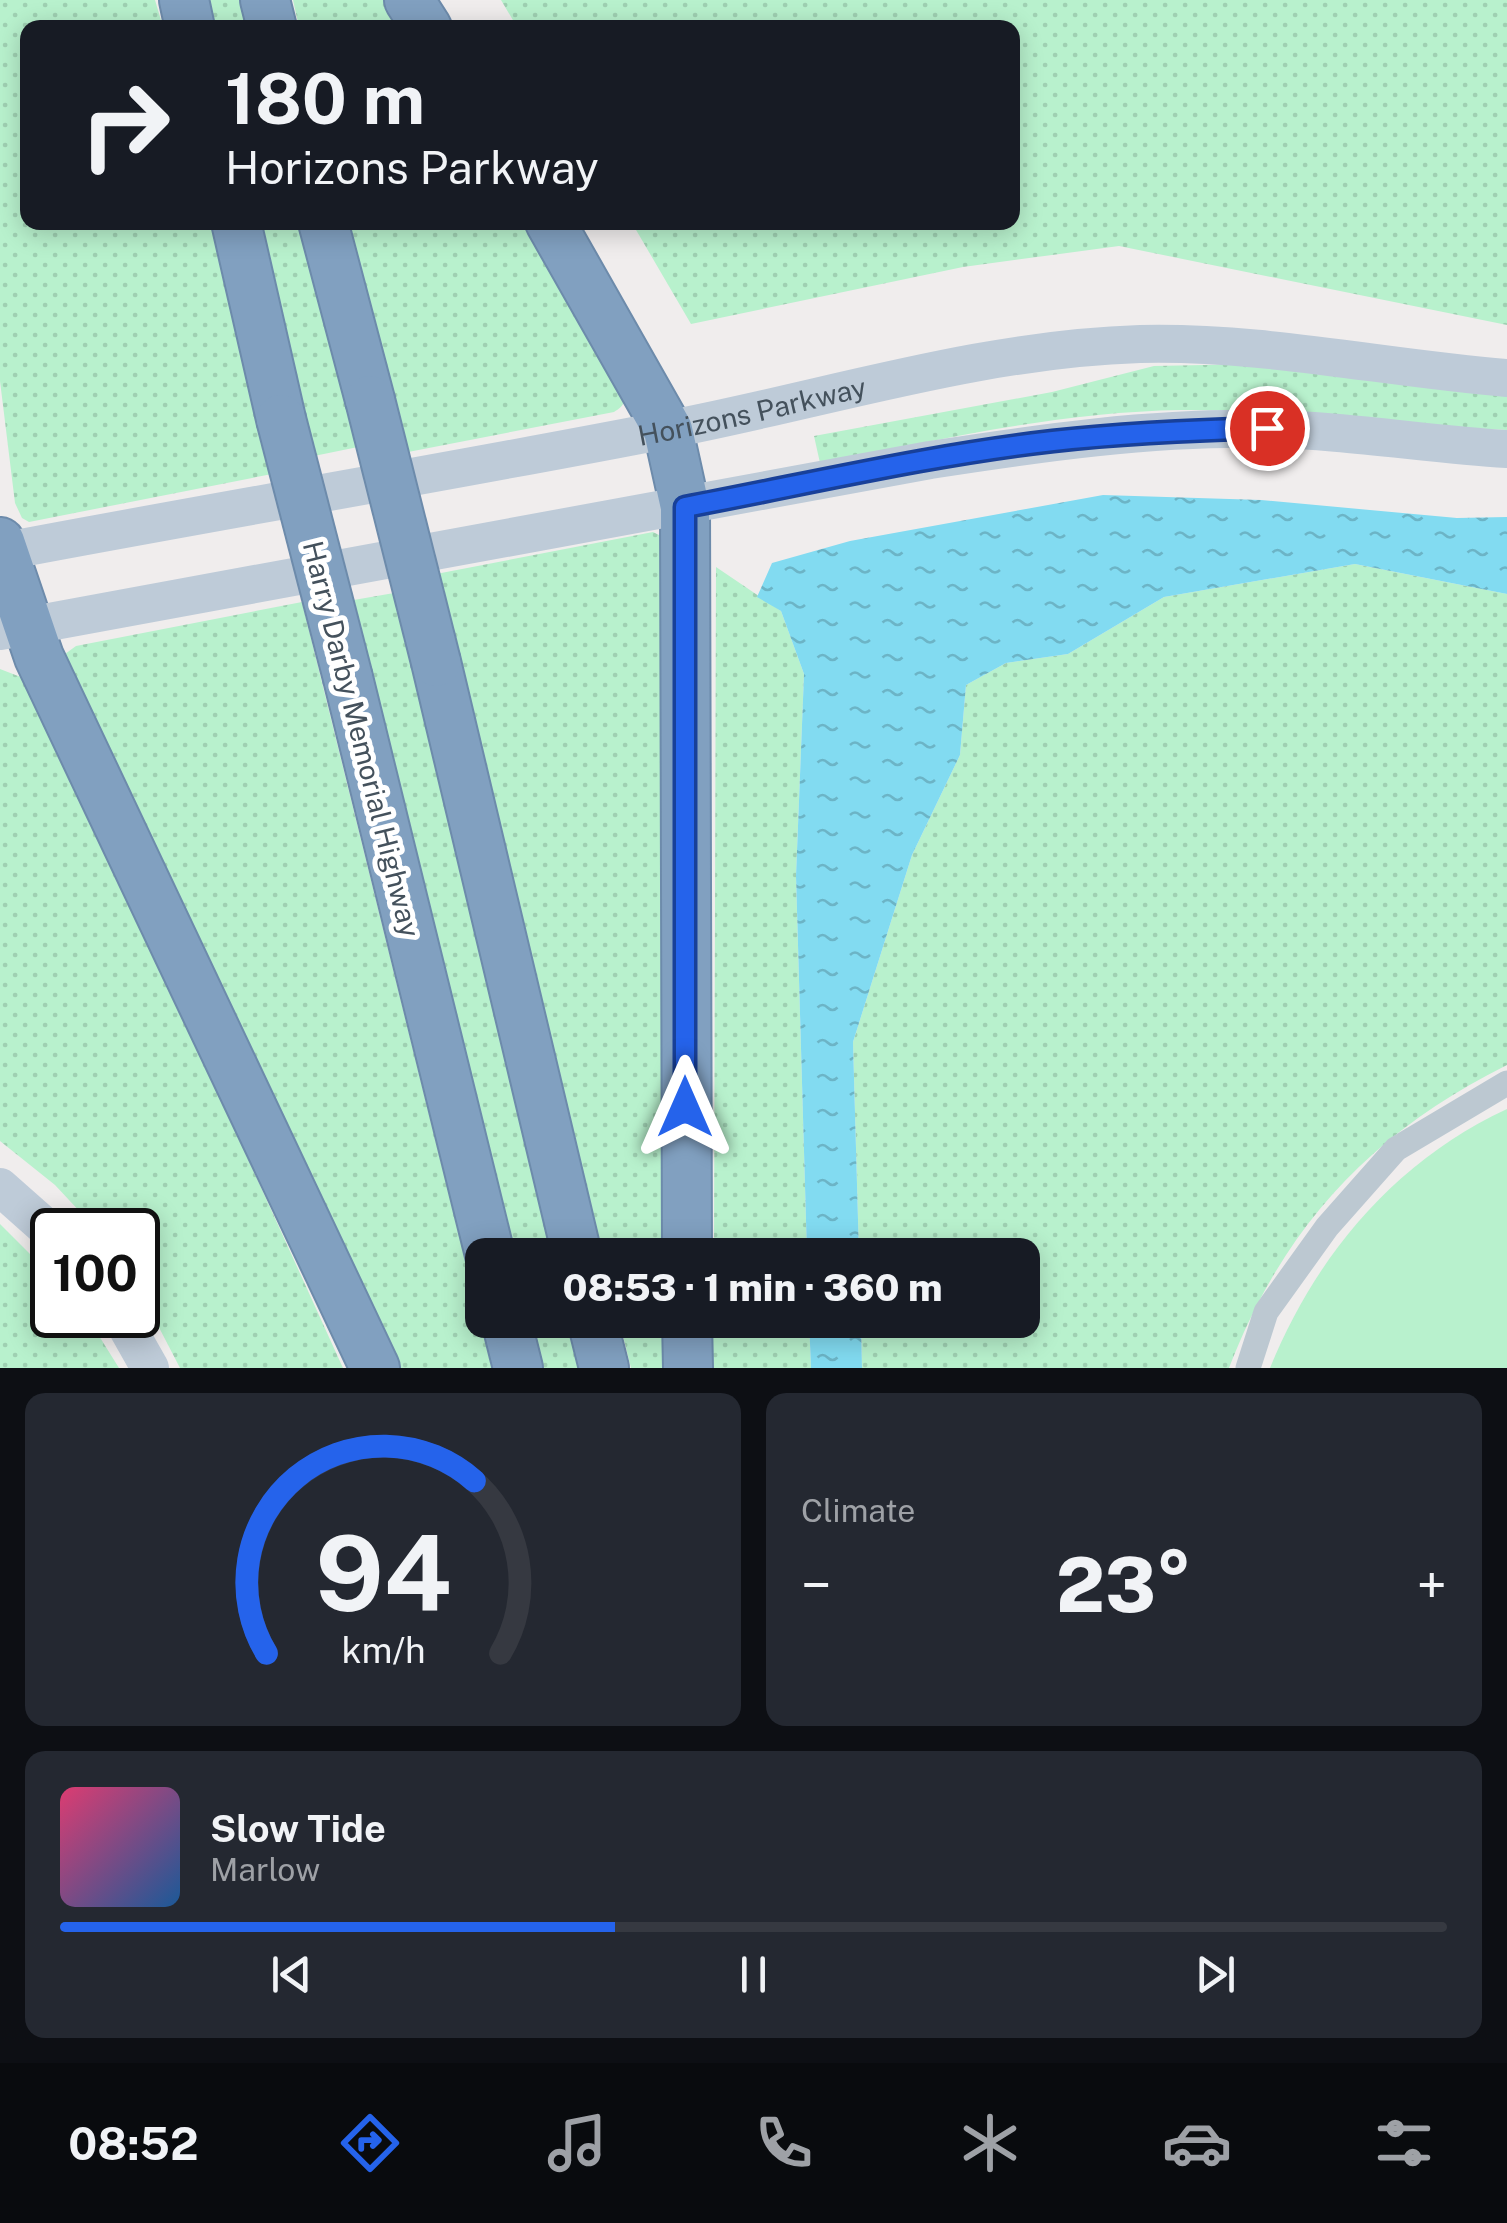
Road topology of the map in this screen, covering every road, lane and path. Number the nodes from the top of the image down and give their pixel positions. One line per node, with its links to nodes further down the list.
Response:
1 (238, 230): 14 (highway, Harry Darby Memorial Highway, bridge)
2 (325, 230): 15 (highway, bridge)
3 (555, 230): 5 (highway)
4 (1507, 378): 5 (main road, Horizons Parkway)
5 (668, 430): 7 (highway); 9 (main road, Horizons Parkway)
6 (1507, 448): 7 (main road)
7 (685, 507): 10 (main road); 16 (highway)
8 (0, 542): 9 (highway)
9 (1, 552): 10 (highway)
10 (14, 629): 22 (highway)
11 (1507, 1084): 26 (street)
12 (0, 1187): 13 (main road)
13 (30, 1213)
14 (486, 1238)
15 (573, 1238)
16 (687, 1238)
17 (133, 1338): 21 (main road)
18 (510, 1338): 23 (highway)
19 (596, 1338): 24 (highway)
20 (688, 1338): 25 (highway)
21 (150, 1368)
22 (375, 1368)
23 (518, 1368)
24 (604, 1368)
25 (688, 1368)
26 (1248, 1368)

